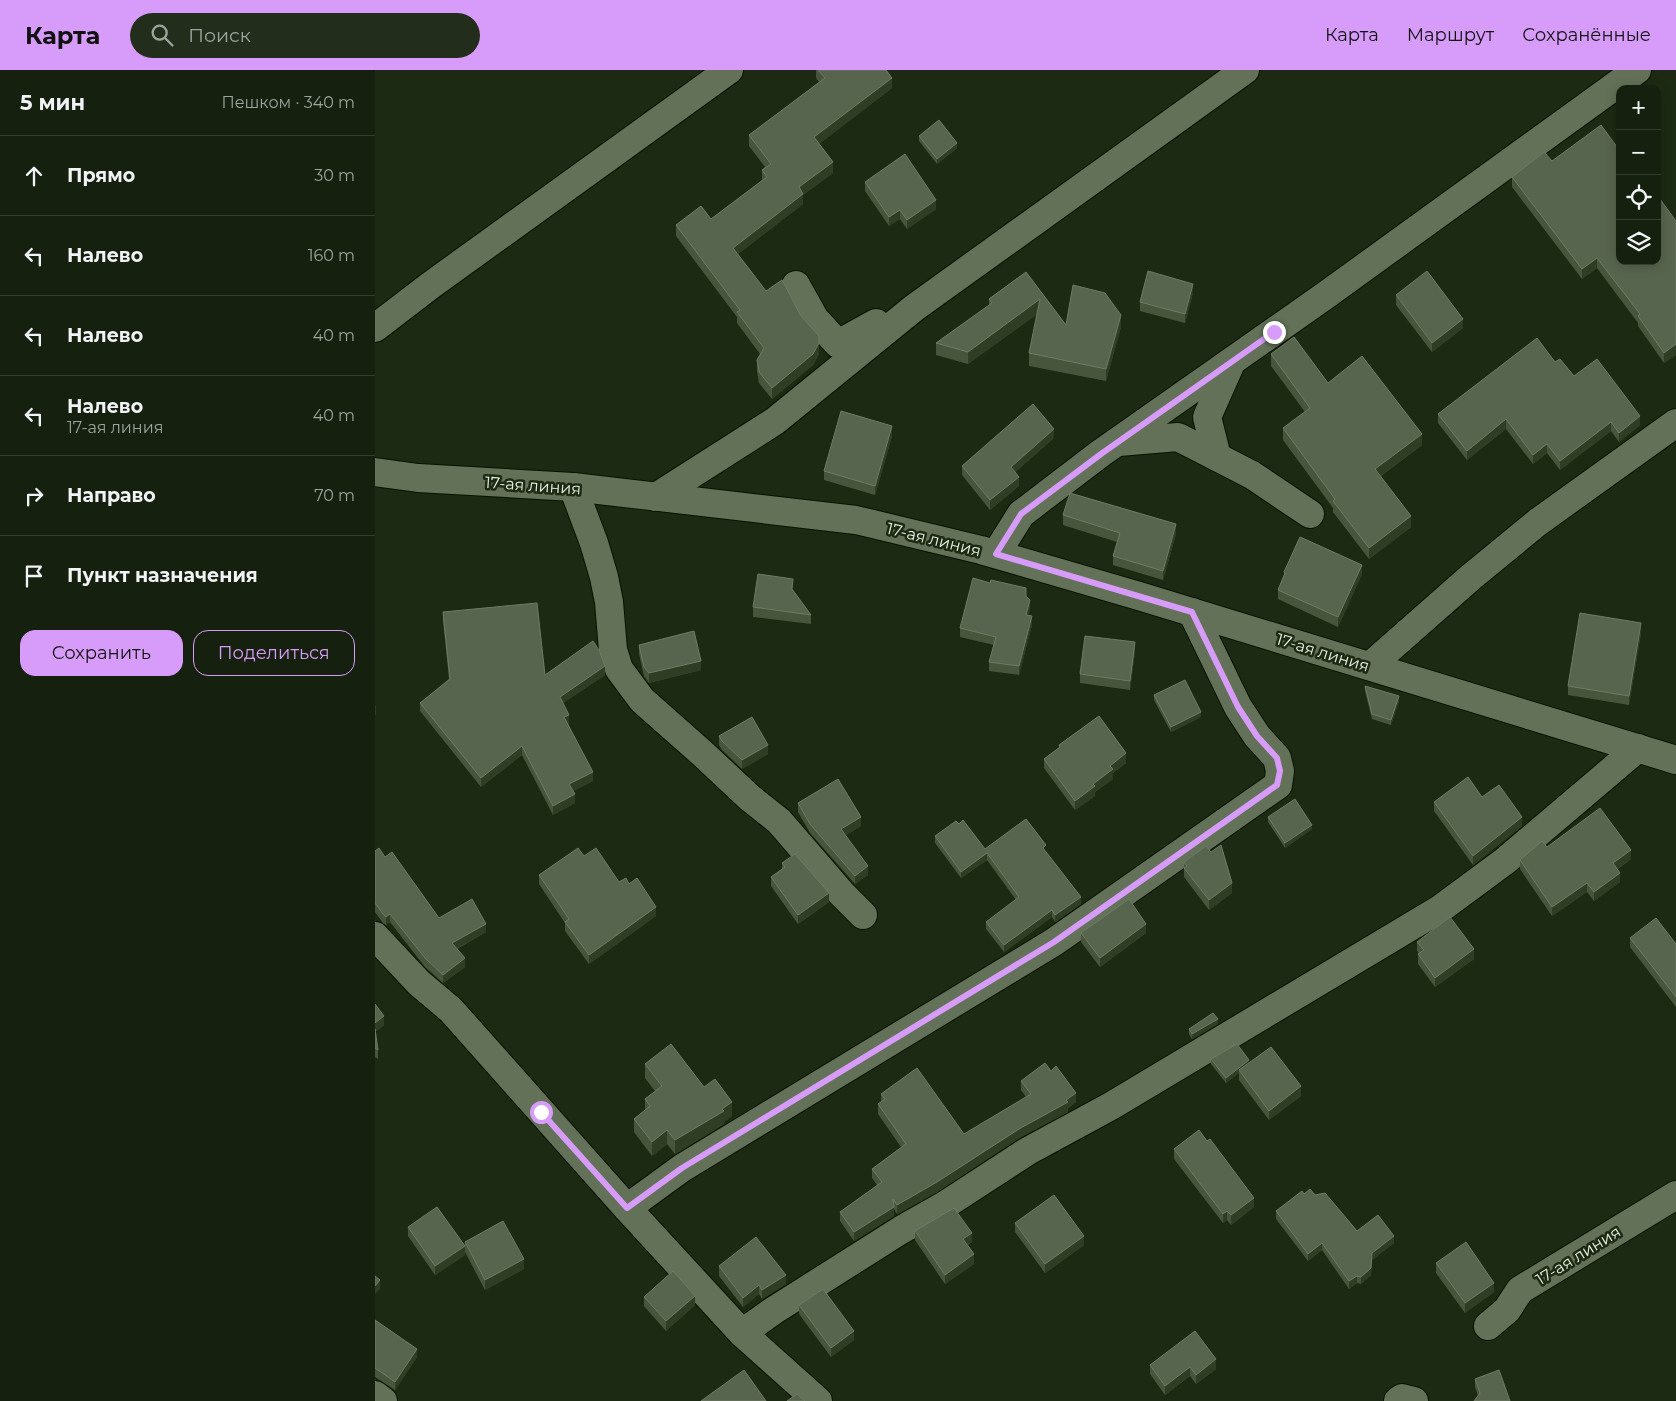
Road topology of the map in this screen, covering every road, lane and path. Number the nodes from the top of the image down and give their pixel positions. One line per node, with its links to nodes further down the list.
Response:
1 (729, 70): 6 (street)
2 (1245, 70): 5 (street)
3 (1637, 70): 7 (street)
4 (796, 285): 5 (street)
5 (914, 308): 13 (street)
6 (375, 328)
7 (1231, 363): 9 (street); 10 (street)
8 (1676, 423): 17 (street)
9 (1118, 442): 10 (street); 15 (street)
10 (1217, 457): 14 (street)
11 (375, 472): 12 (street, 17-ая линия)
12 (573, 487): 13 (street, 17-ая линия); 20 (street)
13 (656, 497): 15 (street, 17-ая линия)
14 (1310, 514)
15 (996, 554): 16 (street, 17-ая линия)
16 (1192, 612): 17 (street, 17-ая линия); 23 (street)
17 (1370, 666): 18 (street, 17-ая линия)
18 (1638, 748): 19 (street, 17-ая линия); 25 (street)
19 (1676, 760)
20 (863, 915)
21 (375, 936): 23 (street)
22 (1676, 1195): 24 (street, 17-ая линия)
23 (627, 1208): 25 (street)
24 (1488, 1326)
25 (742, 1332): 28 (street)
26 (375, 1395): 27 (street)
27 (383, 1401)
28 (817, 1401)
29 (1398, 1401): 30 (street)
30 (1414, 1401)

